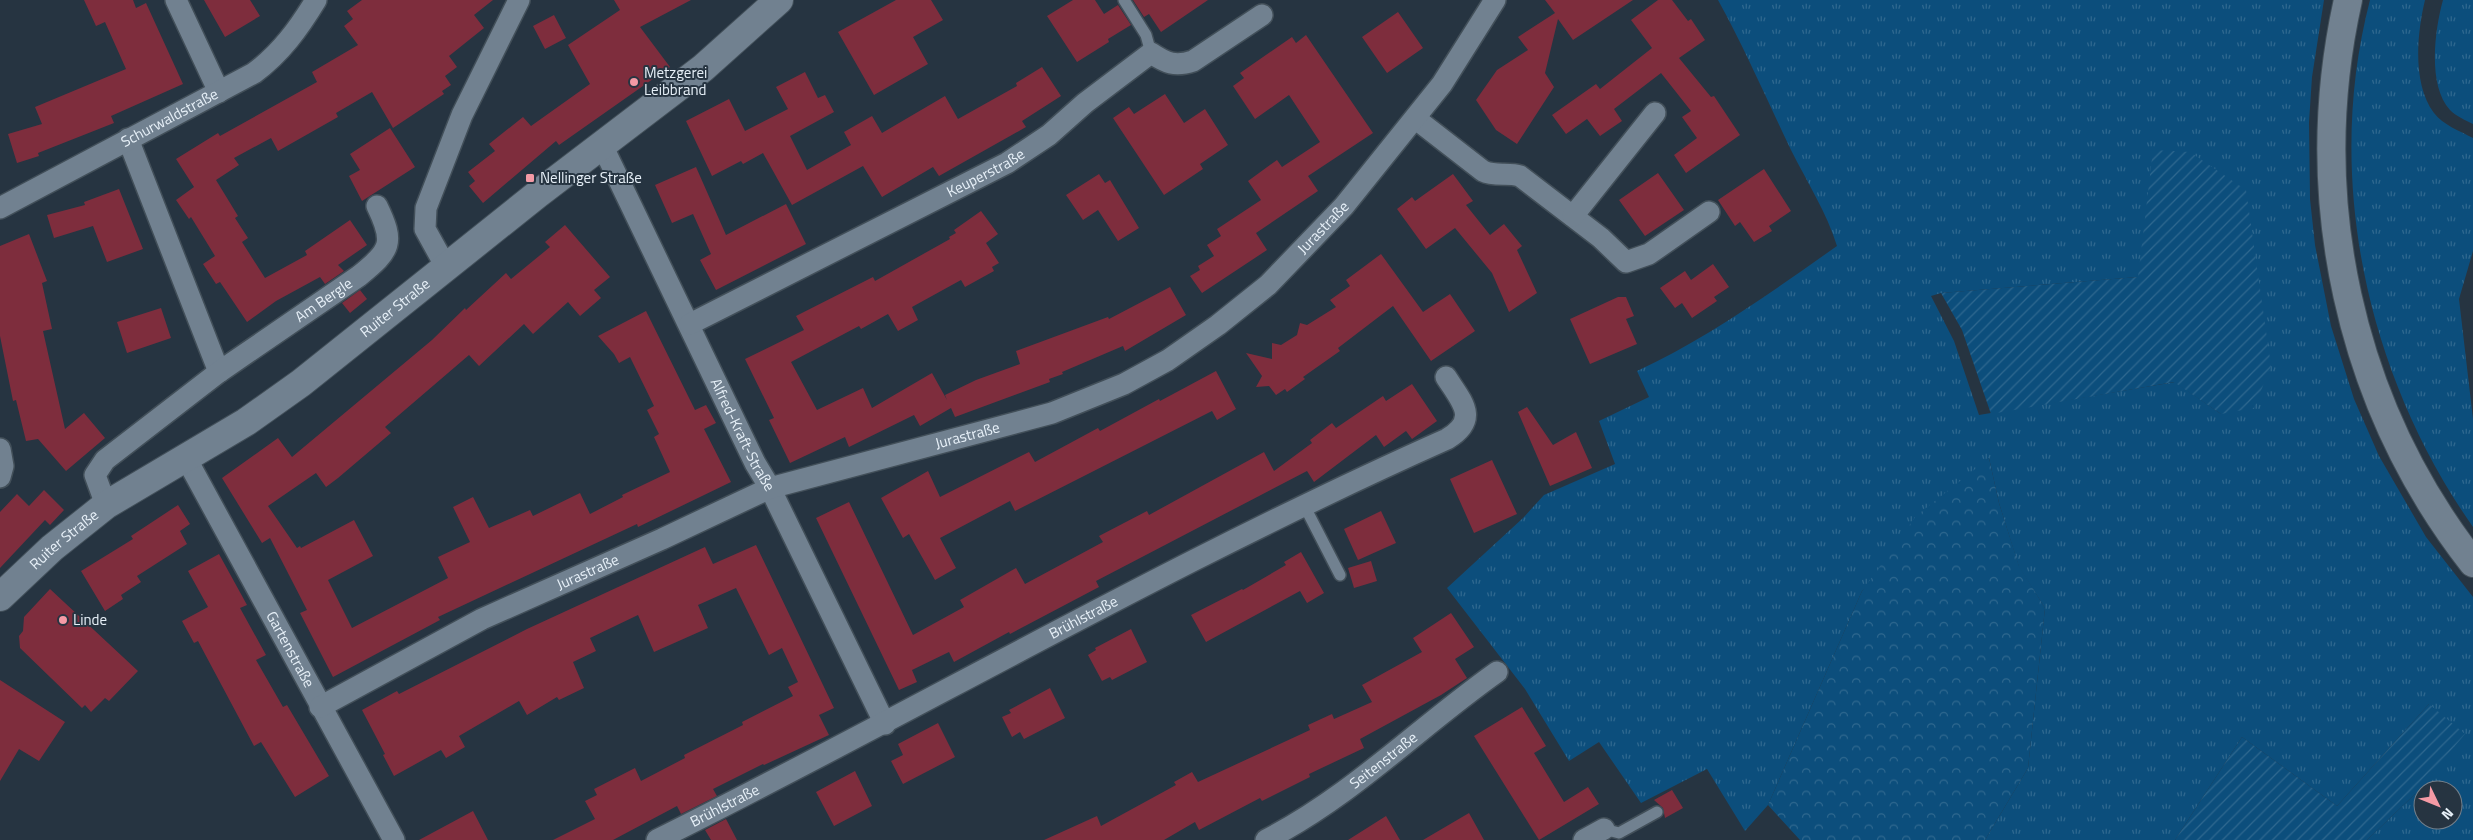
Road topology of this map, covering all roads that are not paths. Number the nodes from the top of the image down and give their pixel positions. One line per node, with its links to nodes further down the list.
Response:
1 (176, 0): 10 (street)
2 (316, 0): 10 (street, Schurwaldstraße)
3 (519, 0): 19 (street)
4 (779, 0): 14 (street, Ruiter Straße)
5 (1124, 0): 9 (lane)
6 (1495, 0): 12 (street, Jurastraße)
7 (2348, 0): 29 (street)
8 (1262, 15): 9 (street)
9 (1151, 53): 20 (street, Keuperstraße)
10 (219, 92): 13 (street, Schurwaldstraße)
11 (1655, 113): 18 (street)
12 (1416, 119): 18 (street); 26 (street, Jurastraße)
13 (128, 139): 16 (street, Schurwaldstraße); 21 (street)
14 (602, 145): 19 (street, Ruiter Straße); 20 (street, Alfred-Kraft-Straße)
15 (377, 206): 21 (street, Am Bergle)
16 (0, 208)
17 (1709, 212): 18 (street)
18 (1574, 216)
19 (446, 267): 24 (street, Ruiter Straße)
20 (690, 324): 26 (street, Alfred-Kraft-Straße)
21 (219, 372): 27 (street, Am Bergle)
22 (1446, 377): 28 (street, Brühlstraße)
23 (0, 449): 25 (street)
24 (186, 458): 27 (street, Ruiter Straße); 33 (street, Gartenstraße)
25 (0, 477)
26 (770, 488): 33 (street, Jurastraße); 34 (street, Alfred-Kraft-Straße)
27 (106, 505): 31 (street, Ruiter Straße)
28 (1304, 505): 30 (lane); 34 (street, Brühlstraße)
29 (2473, 563)
30 (1340, 575)
31 (0, 597)
32 (1497, 672): 39 (street, Seitenstraße)
33 (320, 706): 37 (street, Gartenstraße)
34 (885, 724): 38 (street, Brühlstraße)
35 (1657, 812): 36 (lane)
36 (1604, 829): 40 (street)
37 (394, 840)
38 (657, 840)
39 (1266, 840)
40 (1584, 840)

